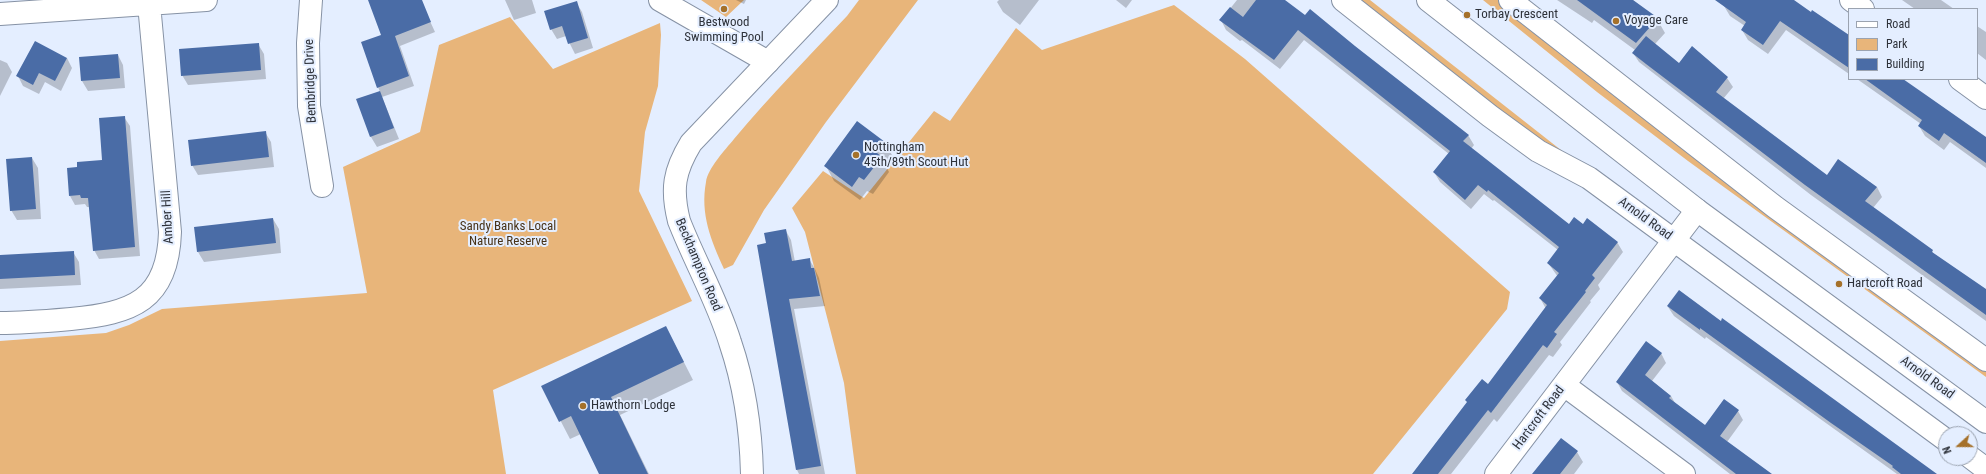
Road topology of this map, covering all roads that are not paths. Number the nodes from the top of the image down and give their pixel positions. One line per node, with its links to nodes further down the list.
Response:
1 (206, 0): 9 (street)
2 (311, 0): 16 (street, Bembridge Drive)
3 (660, 0): 13 (street)
4 (827, 0): 13 (street, Beckhampton Road)
5 (1343, 0): 18 (street, Arnold Road)
6 (1428, 0): 17 (street, Arnold Road)
7 (1510, 0): 20 (street)
8 (1851, 0): 11 (street)
9 (149, 4): 10 (street); 19 (street, Amber Hill)
10 (58, 5): 12 (street)
11 (1863, 8)
12 (0, 14)
13 (768, 62): 24 (street, Beckhampton Road)
14 (1961, 80): 15 (street)
15 (1986, 98)
16 (322, 186)
17 (1697, 210): 18 (street, Hartcroft Road); 22 (street, Arnold Road)
18 (1674, 240): 21 (street, Hartcroft Road); 23 (street, Arnold Road)
19 (0, 323)
20 (1986, 360)
21 (1564, 385): 25 (street, Hartcroft Road); 26 (street)
22 (1986, 422)
23 (1938, 434)
24 (752, 474)
25 (1496, 474)
26 (1684, 474)

